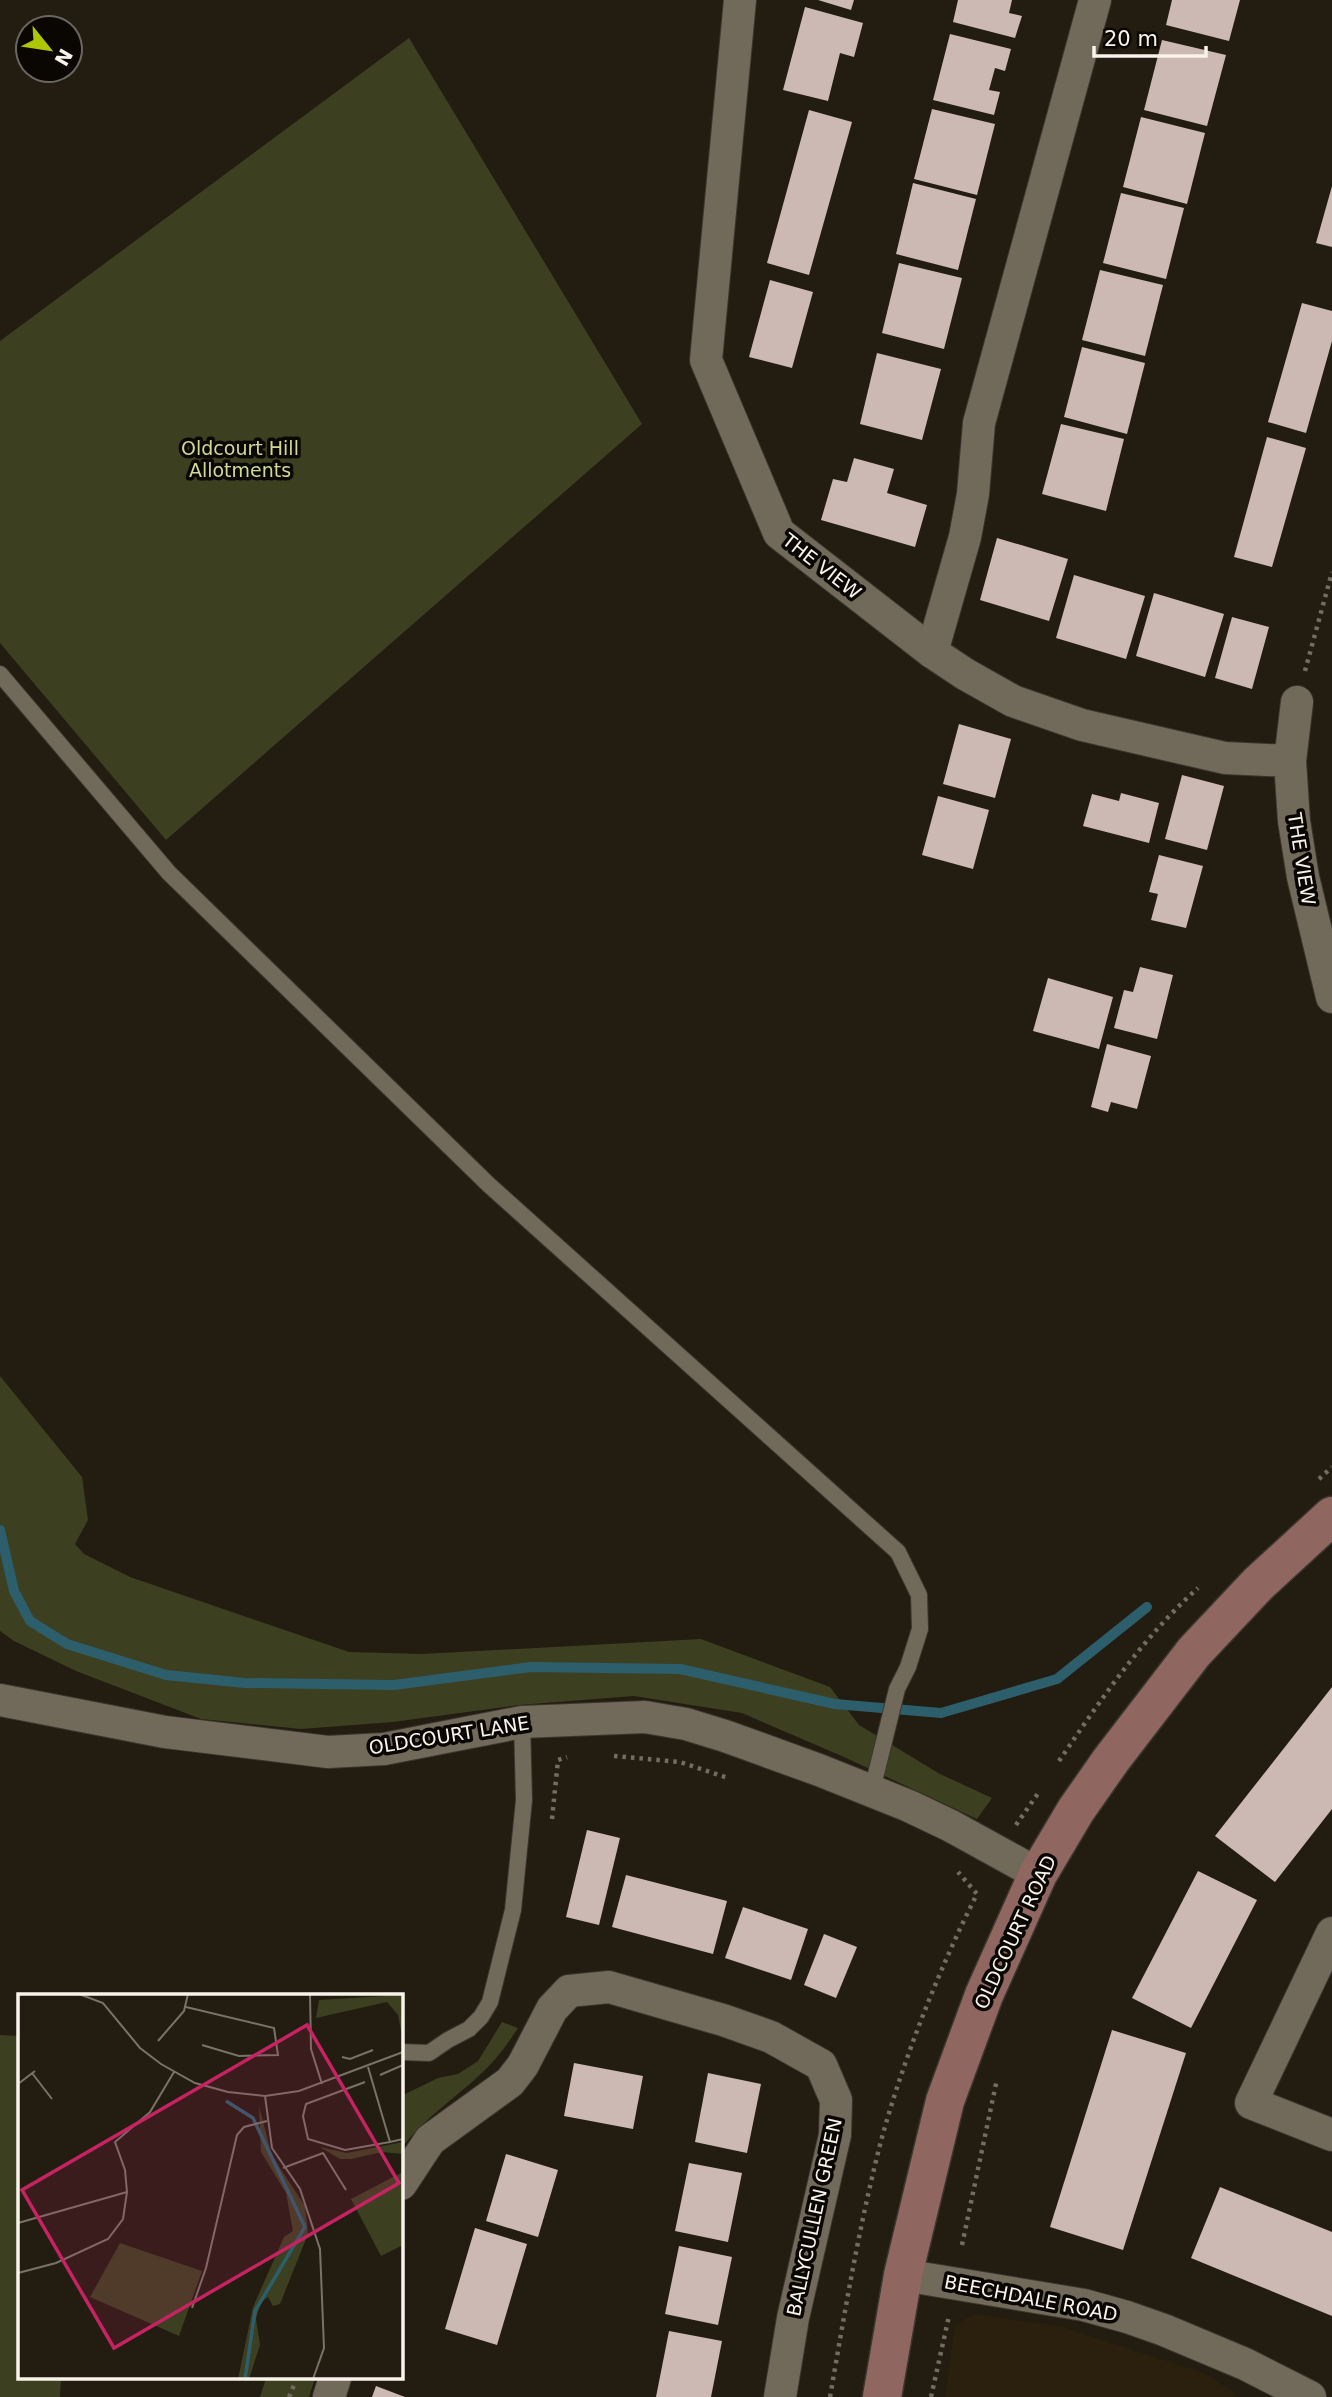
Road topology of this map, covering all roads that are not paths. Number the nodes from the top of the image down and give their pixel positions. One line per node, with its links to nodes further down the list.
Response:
1 (740, 0): 3 (street, THE VIEW)
2 (1095, 0): 3 (street)
3 (932, 652): 6 (street, THE VIEW)
4 (0, 674): 11 (lane)
5 (1297, 702): 6 (street, THE VIEW)
6 (1290, 761): 7 (street, THE VIEW)
7 (1332, 997)
8 (1332, 1516): 12 (street, OLDCOURT ROAD)
9 (0, 1700): 10 (street, OLDCOURT LANE)
10 (522, 1722): 11 (street, OLDCOURT LANE); 14 (lane)
11 (872, 1790): 12 (street, OLDCOURT LANE)
12 (1038, 1874): 17 (street, OLDCOURT ROAD)
13 (1332, 1933): 15 (street)
14 (402, 2052)
15 (1332, 2135)
16 (402, 2182): 20 (street, BALLYCULLEN GREEN)
17 (903, 2274): 21 (street, OLDCOURT ROAD); 22 (street, BEECHDALE ROAD)
18 (334, 2380): 19 (street)
19 (329, 2397)
20 (780, 2397)
21 (882, 2397)
22 (1310, 2397)

